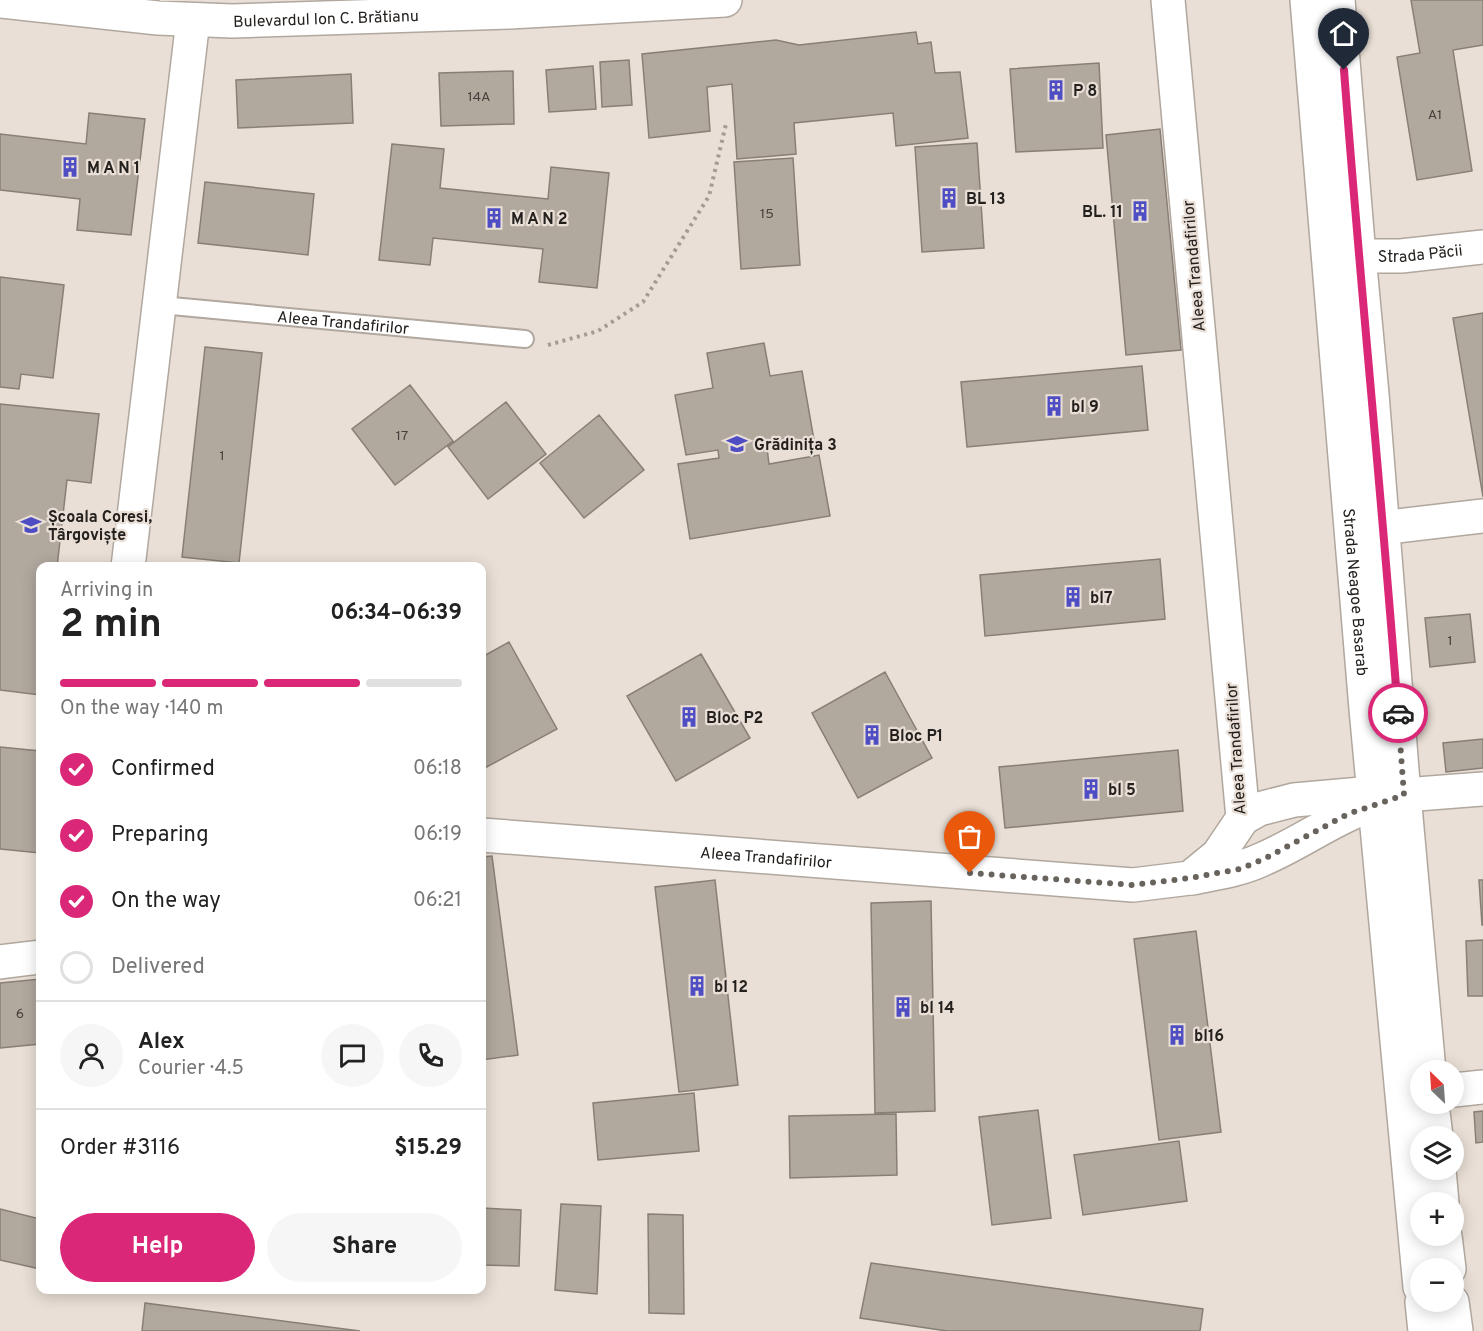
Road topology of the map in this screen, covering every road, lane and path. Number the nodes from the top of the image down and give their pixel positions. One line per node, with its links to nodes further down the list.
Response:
1 (715, 0): 5 (street, Bulevardul Ion C. Brătianu)
2 (1168, 0): 19 (street, Aleea Trandafirilor)
3 (0, 1): 5 (street, Bulevardul Ion C. Brătianu)
4 (1318, 2): 8 (street, Strada Neagoe Basarab); 9 (street, Strada Neagoe Basarab)
5 (191, 10): 10 (street)
6 (726, 124): 12 (path)
7 (1483, 247): 9 (street, Strada Păcii)
8 (1327, 249): 9 (street, Strada Păcii); 15 (street, Strada Neagoe Basarab)
9 (1359, 256): 14 (street, Strada Neagoe Basarab)
10 (161, 305): 11 (lane, Aleea Trandafirilor); 16 (street)
11 (525, 339)
12 (542, 347)
13 (1483, 516): 14 (street)
14 (1383, 528): 15 (street); 18 (street, Strada Neagoe Basarab)
15 (1351, 532): 18 (street, Strada Neagoe Basarab)
16 (129, 562)
17 (1483, 789): 18 (street)
18 (1384, 797): 19 (street); 21 (street); 24 (street, Strada Neagoe Basarab); 25 (street, Strada Neagoe Basarab)
19 (1243, 818): 21 (street, Aleea Trandafirilor)
20 (486, 835): 21 (street, Aleea Trandafirilor)
21 (1190, 878)
22 (36, 958): 23 (street)
23 (0, 962)
24 (1427, 1060)
25 (1410, 1081)
26 (1483, 1087): 27 (street)
27 (1464, 1089)
28 (1412, 1114): 29 (street, Strada Neagoe Basarab)
29 (1419, 1258)
30 (1423, 1312): 32 (street)
31 (1453, 1312): 33 (street)
32 (1425, 1331)
33 (1456, 1331)

